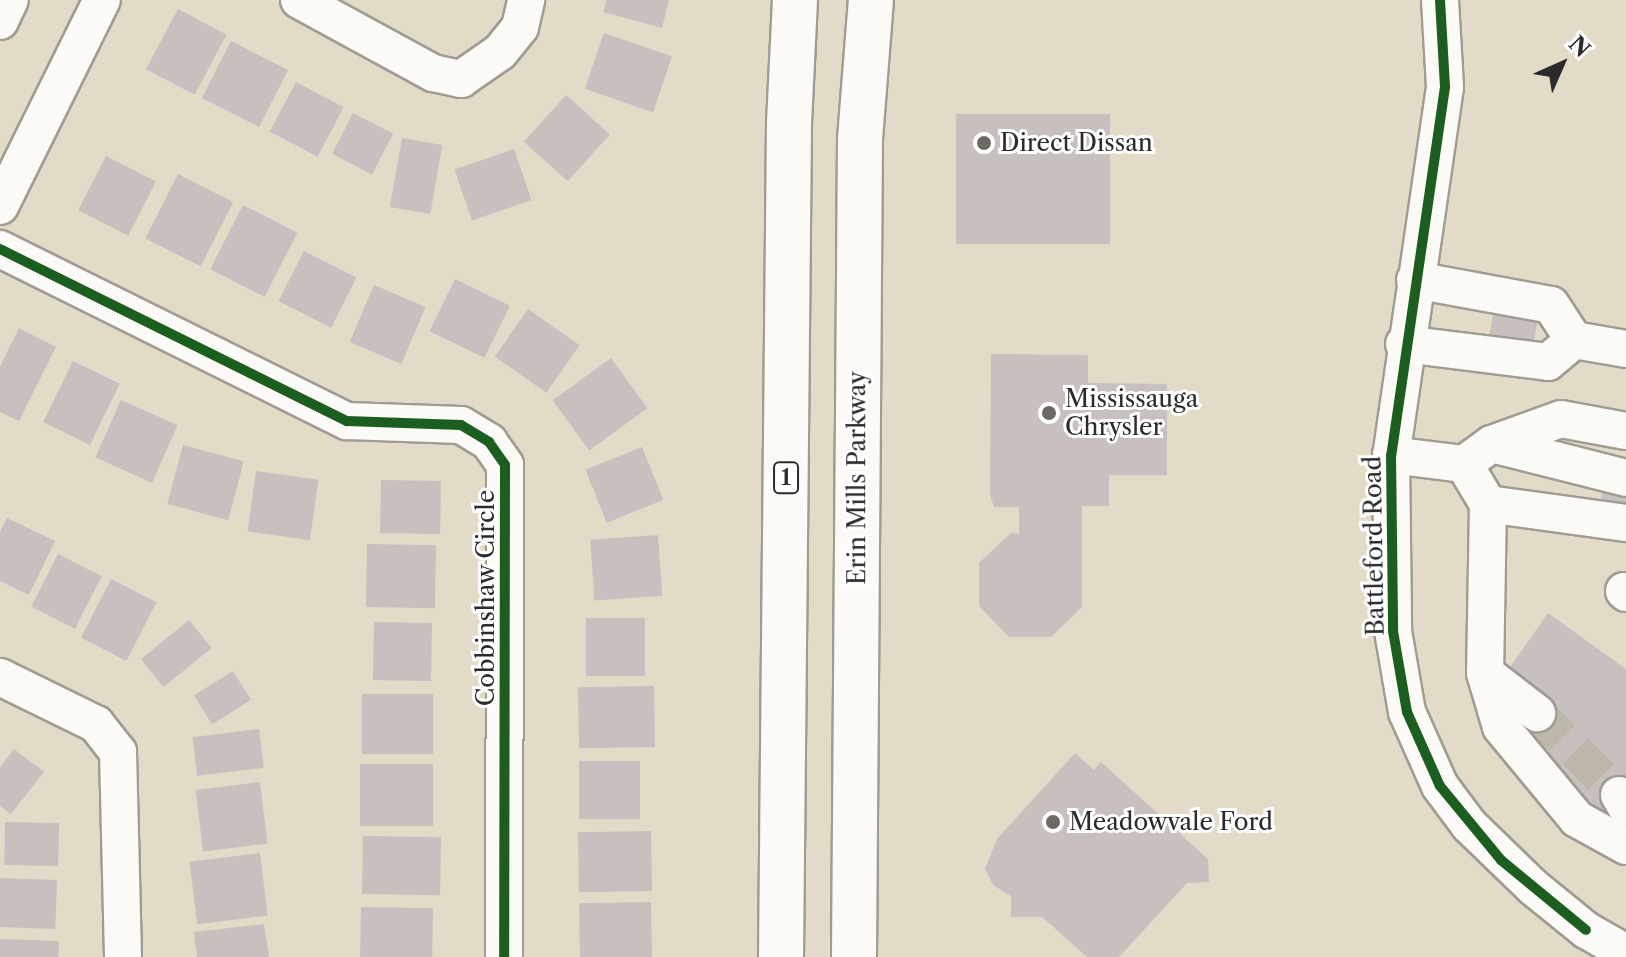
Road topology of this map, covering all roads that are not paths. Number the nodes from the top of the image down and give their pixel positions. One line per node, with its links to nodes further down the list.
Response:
1 (10, 0): 8 (street)
2 (102, 0): 9 (street)
3 (299, 0): 4 (street)
4 (526, 0)
5 (795, 0): 29 (main road, 1)
6 (871, 0): 30 (main road, Erin Mills Parkway)
7 (1440, 0): 12 (street, Battleford Road)
8 (0, 21)
9 (12, 148): 10 (street)
10 (0, 206)
11 (0, 249): 28 (street, Cobbinshaw Circle)
12 (1415, 280): 13 (street); 14 (street, Battleford Road)
13 (1574, 340): 14 (street); 15 (street)
14 (1404, 344): 18 (street, Battleford Road)
15 (1626, 349)
16 (1626, 431): 17 (street)
17 (1478, 454): 18 (street); 19 (street); 20 (street)
18 (1391, 455): 26 (street, Battleford Road)
19 (1626, 478)
20 (1488, 504): 21 (street); 22 (street)
21 (1626, 523)
22 (1485, 673): 24 (street); 25 (street)
23 (0, 677): 27 (street)
24 (1537, 713)
25 (1626, 846)
26 (1626, 953)
27 (123, 957)
28 (504, 957)
29 (781, 957)
30 (854, 957)

